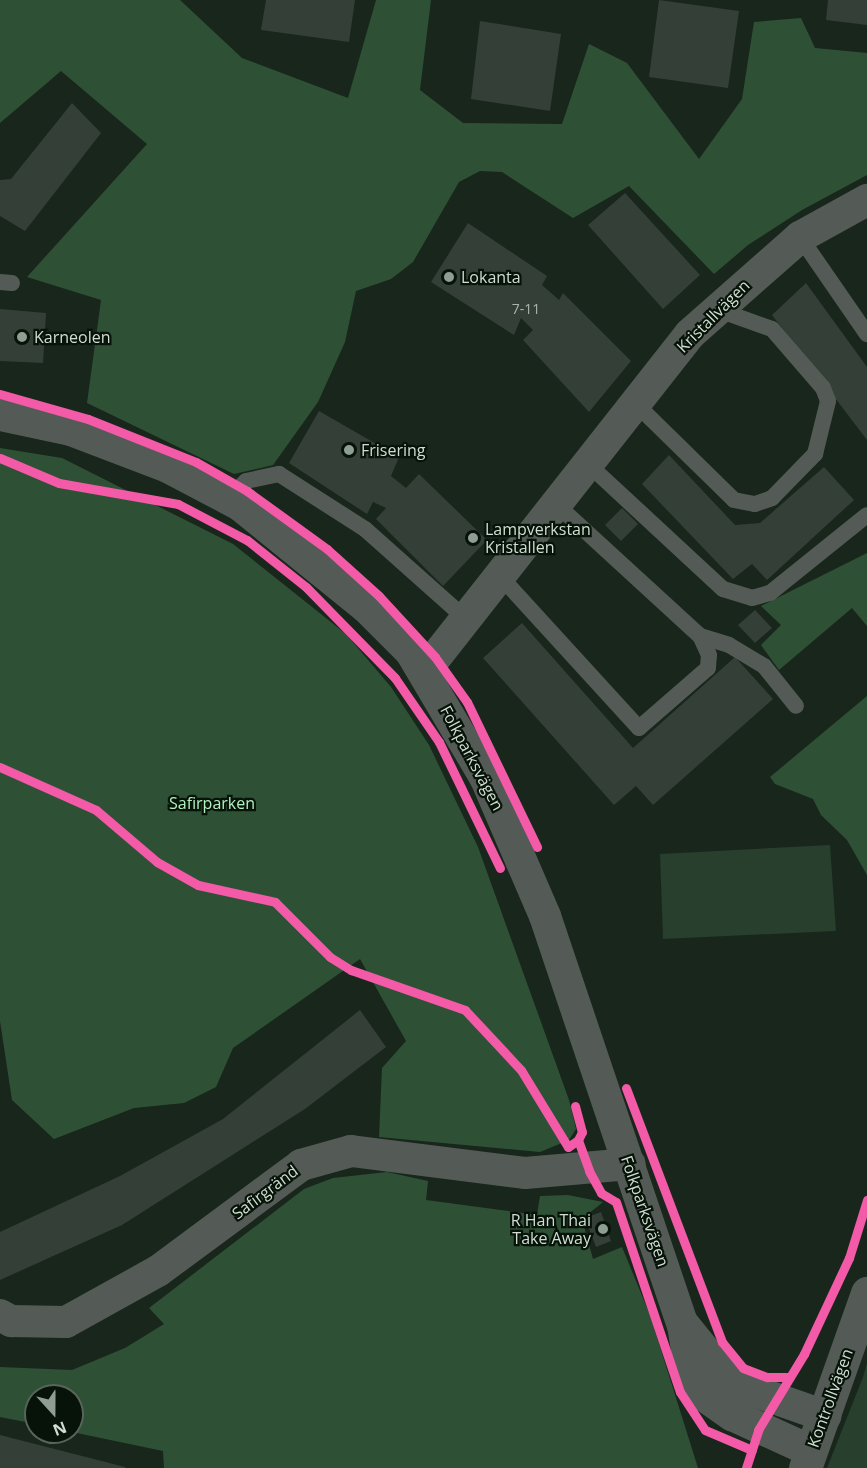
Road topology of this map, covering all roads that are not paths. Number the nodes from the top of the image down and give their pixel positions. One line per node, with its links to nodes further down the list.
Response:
1 (867, 200): 2 (street, Kristallvägen)
2 (800, 237): 3 (street, Kristallvägen); 4 (lane)
3 (716, 309): 5 (street, Kristallvägen); 5 (lane)
4 (867, 334)
5 (636, 404): 7 (street, Kristallvägen)
6 (0, 415): 8 (street, Folkparksvägen)
7 (588, 464): 9 (street, Kristallvägen); 10 (lane)
8 (228, 499): 12 (lane); 14 (street, Folkparksvägen)
9 (557, 505): 11 (street, Kristallvägen); 13 (lane)
10 (867, 515)
11 (500, 576): 12 (street, Kristallvägen); 13 (lane)
12 (466, 619): 14 (street, Kristallvägen)
13 (700, 636): 15 (lane)
14 (424, 672): 16 (street, Folkparksvägen)
15 (796, 706)
16 (630, 1164): 18 (street, Safirgränd); 19 (street, Folkparksvägen)
17 (867, 1293): 20 (street, Kontrollvägen)
18 (0, 1315)
19 (684, 1325): 20 (street, Folkparksvägen); 21 (street, Folkparksvägen)
20 (825, 1416): 21 (street, Kontrollvägen)
21 (808, 1460)

